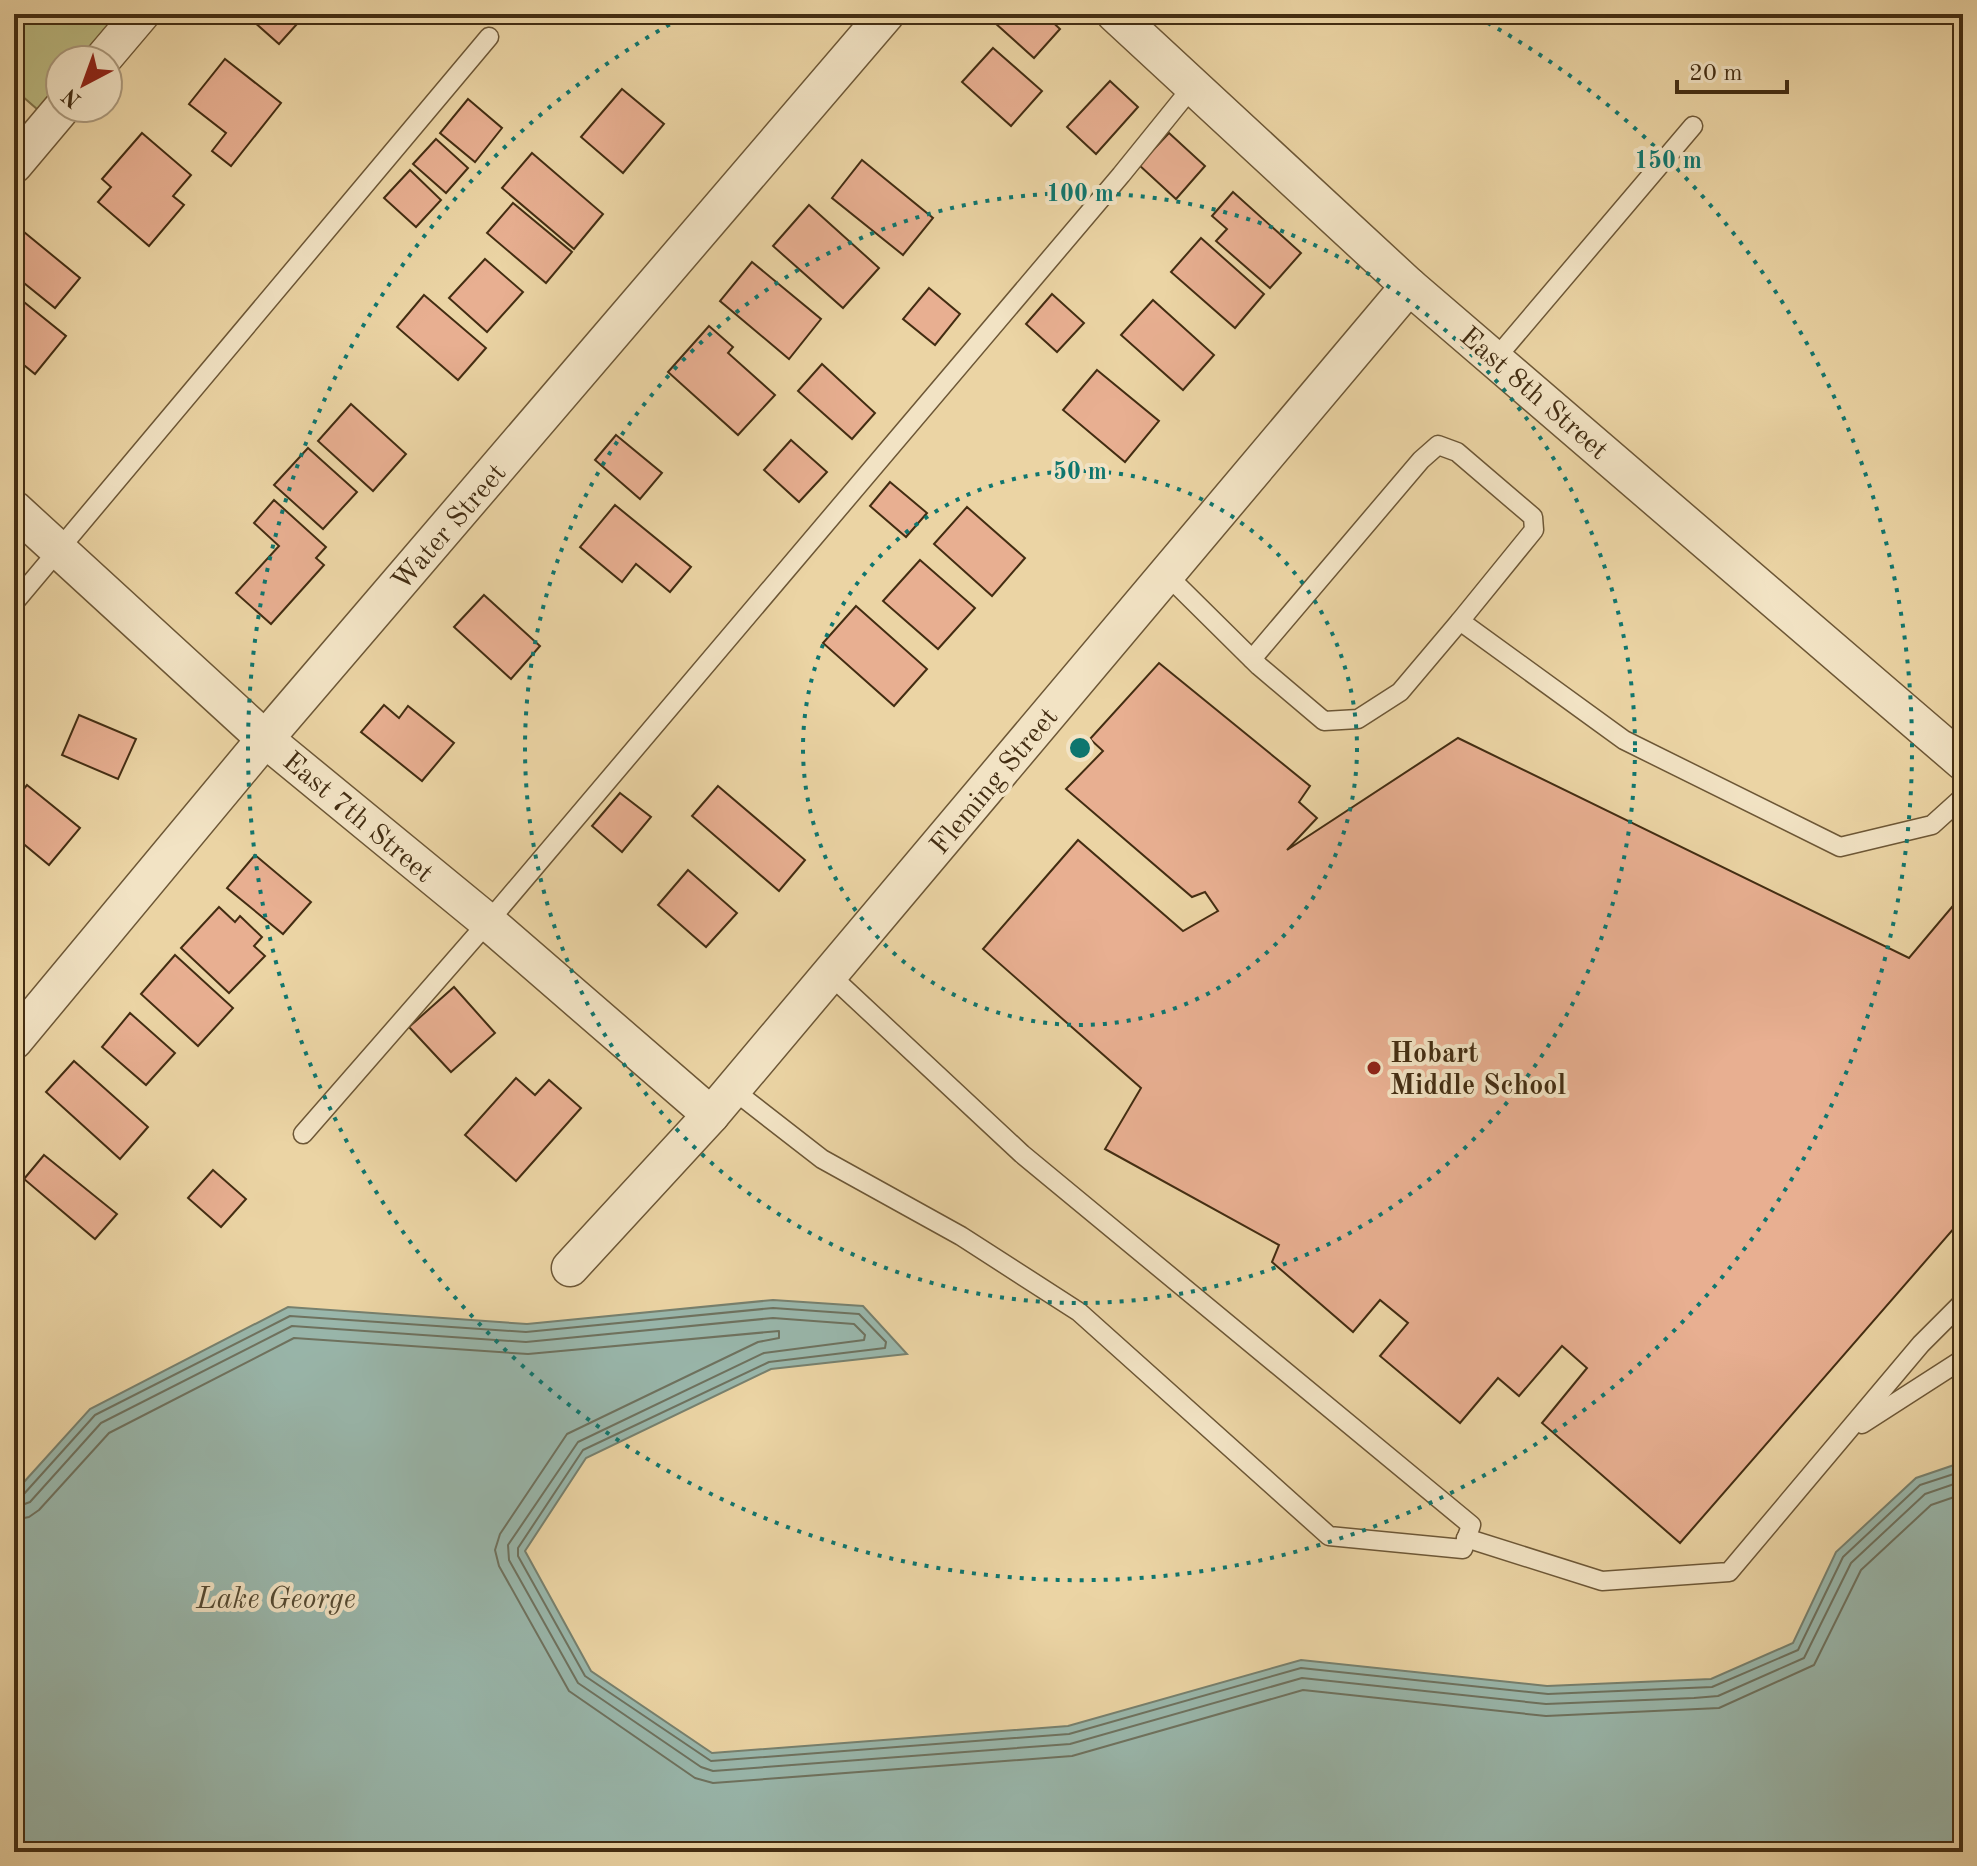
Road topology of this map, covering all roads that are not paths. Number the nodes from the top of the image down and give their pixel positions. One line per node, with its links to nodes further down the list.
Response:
1 (141, 14): 5 (street)
2 (886, 14): 18 (street, Water Street)
3 (1115, 14): 6 (street, East 8th Street)
4 (489, 37): 13 (lane)
5 (116, 44)
6 (1193, 86): 10 (street, East 8th Street); 21 (lane)
7 (49, 124): 9 (street)
8 (1693, 126): 11 (lane)
9 (14, 165)
10 (1409, 286): 11 (street, East 8th Street); 14 (street, Fleming Street)
11 (1496, 358): 19 (street, East 8th Street)
12 (14, 509): 13 (street, East 7th Street)
13 (60, 549): 15 (lane); 18 (street, East 7th Street)
14 (1167, 575): 17 (lane); 22 (street, Fleming Street)
15 (14, 603)
16 (1460, 621): 17 (lane); 17 (lane); 20 (lane)
17 (1252, 659)
18 (265, 739): 21 (street, East 7th Street); 23 (street, Water Street)
19 (1963, 762)
20 (1963, 797)
21 (488, 922): 24 (street, East 7th Street); 25 (lane)
22 (829, 974): 24 (street, Fleming Street); 30 (lane)
23 (14, 1041)
24 (722, 1102): 26 (street, Fleming Street); 30 (lane)
25 (303, 1134)
26 (570, 1268)
27 (1963, 1302): 29 (lane)
28 (1963, 1359): 29 (lane)
29 (1846, 1434): 30 (lane)
30 (1466, 1538)

